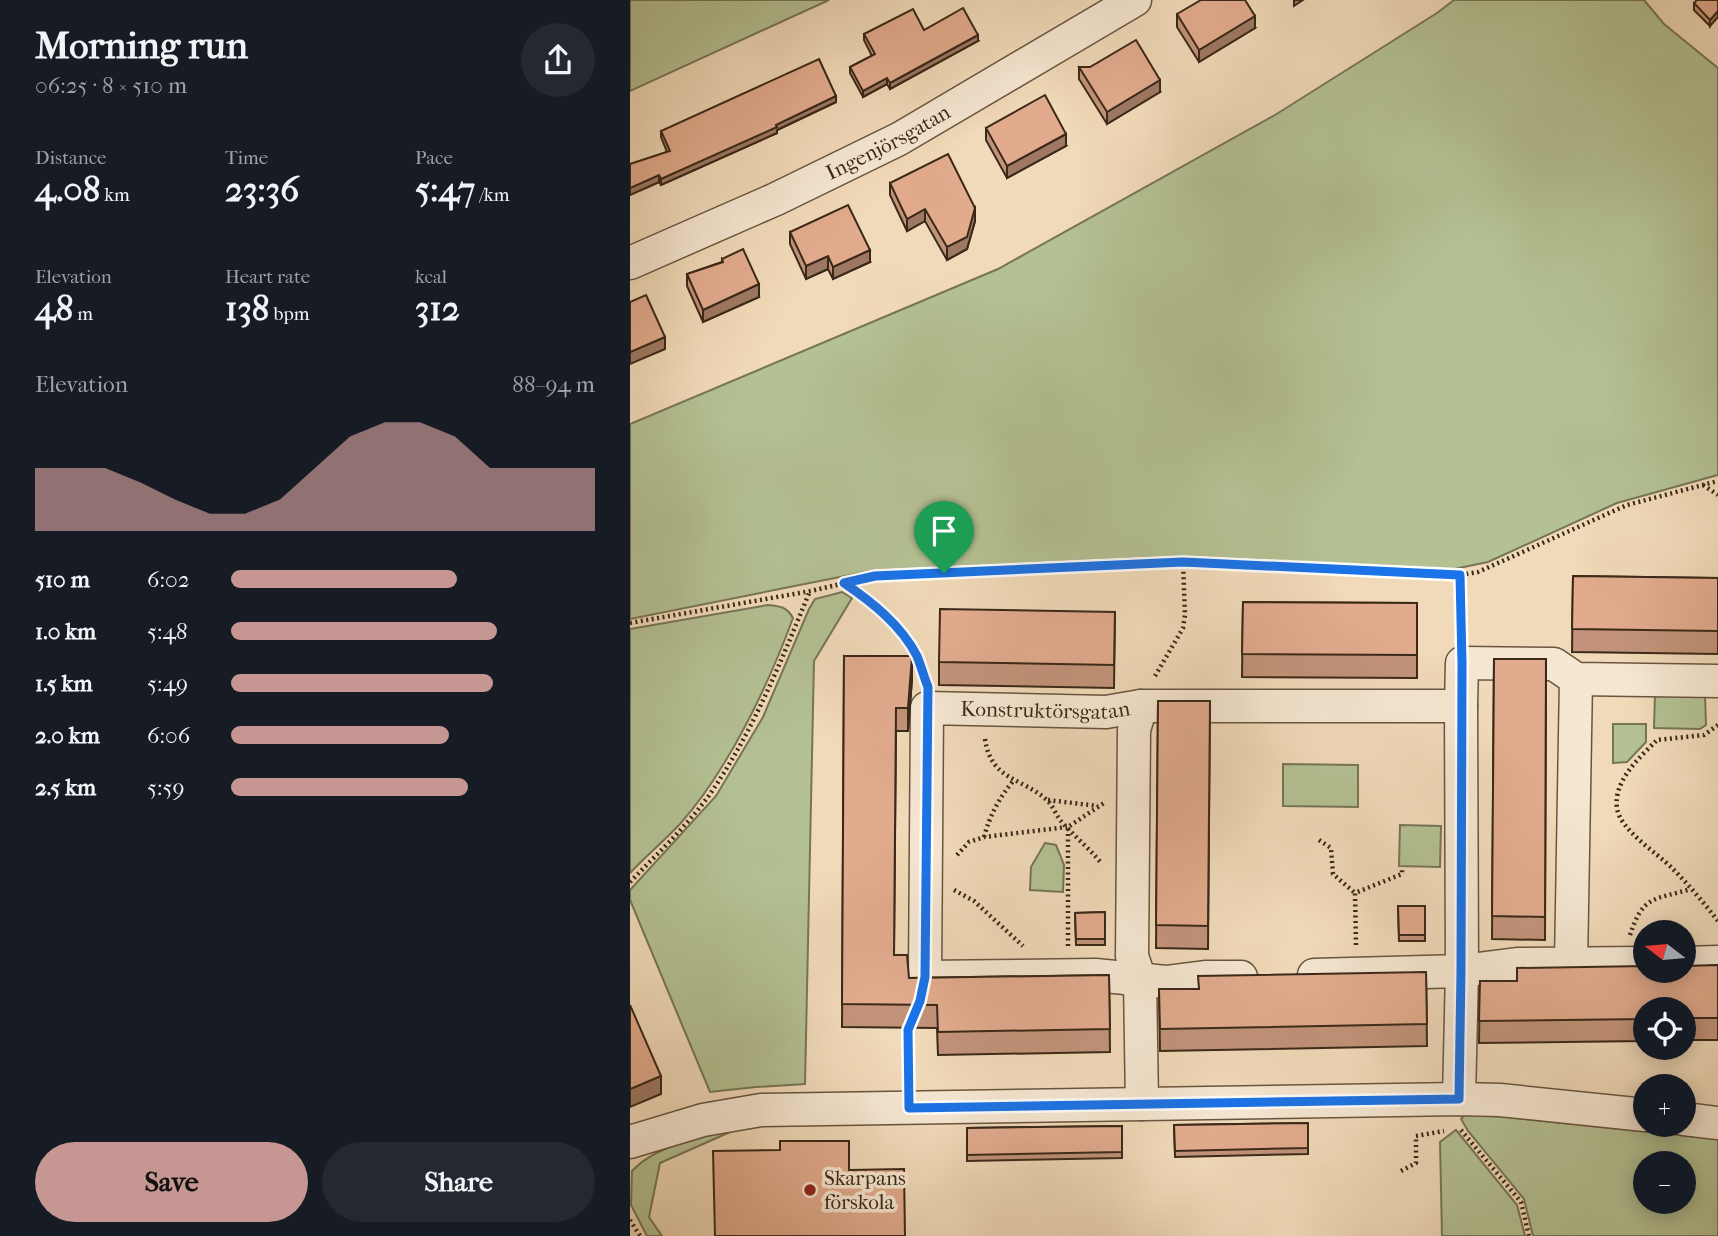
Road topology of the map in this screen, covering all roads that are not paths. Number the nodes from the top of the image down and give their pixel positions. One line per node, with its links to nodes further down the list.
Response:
1 (1135, 0): 2 (street, Ingenjörsgatan)
2 (630, 262)
3 (1576, 679): 4 (street); 6 (street); 10 (street)
4 (1718, 681)
5 (1141, 706): 6 (street, Konstruktörsgatan); 12 (street, Konstruktörsgatan); 12 (street, Konstruktörsgatan)
6 (1461, 706): 11 (street)
7 (1718, 962): 9 (street)
8 (1633, 963): 10 (street)
9 (1696, 963)
10 (1571, 964): 11 (street)
11 (1461, 971): 12 (street); 13 (street)
12 (1140, 980): 14 (street, Konstruktörsgatan)
13 (1459, 1099): 14 (street); 15 (street)
14 (1142, 1104): 18 (street)
15 (1633, 1114)
16 (1696, 1120): 17 (street)
17 (1718, 1123)
18 (630, 1142)

